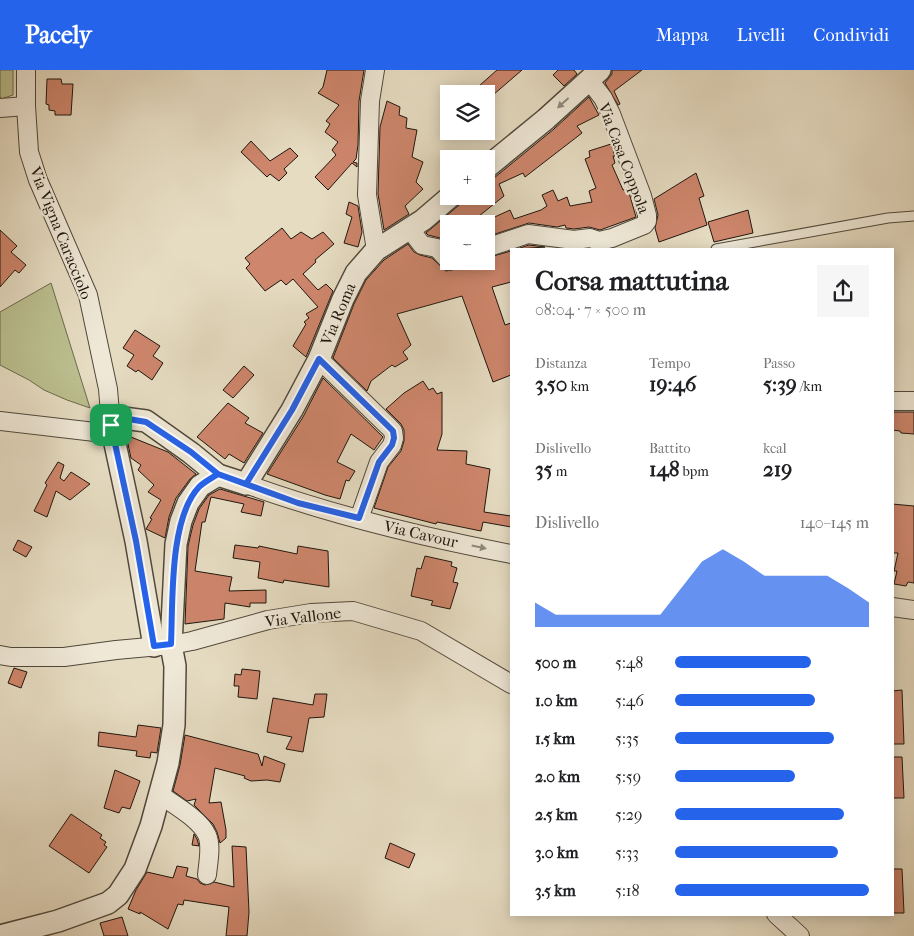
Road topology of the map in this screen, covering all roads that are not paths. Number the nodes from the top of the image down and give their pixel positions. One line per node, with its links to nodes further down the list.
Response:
1 (26, 70): 4 (street, Via Vigna Caracciolo)
2 (375, 70): 12 (street)
3 (594, 75): 6 (street, one-way to 6); 10 (street, Via Casa Coppola)
4 (26, 106): 5 (street); 18 (street, Via Vigna Caracciolo)
5 (0, 108)
6 (495, 161)
7 (440, 205): 9 (street, Via Roma)
8 (914, 216): 11 (lane)
9 (409, 228): 12 (street, Via Roma); 13 (street)
10 (495, 245)
11 (722, 248)
12 (376, 250): 14 (street, Via Roma)
13 (440, 251)
14 (319, 359): 20 (street, Via Roma); 21 (street)
15 (894, 401): 16 (street)
16 (914, 401)
17 (0, 421): 18 (street)
18 (111, 425): 19 (street); 25 (street)
19 (218, 474): 20 (street); 25 (street)
20 (246, 484): 21 (street, Via Cavour)
21 (359, 518): 22 (street, Via Cavour, one-way to 22)
22 (510, 554)
23 (894, 607): 24 (street)
24 (914, 610)
25 (163, 645): 26 (street, Via Vallone); 27 (street, Via Vallone); 28 (street)
26 (0, 655)
27 (510, 683)
28 (159, 794): 29 (street); 31 (street)
29 (208, 875)
30 (778, 916): 32 (street)
31 (0, 936)
32 (800, 936)

